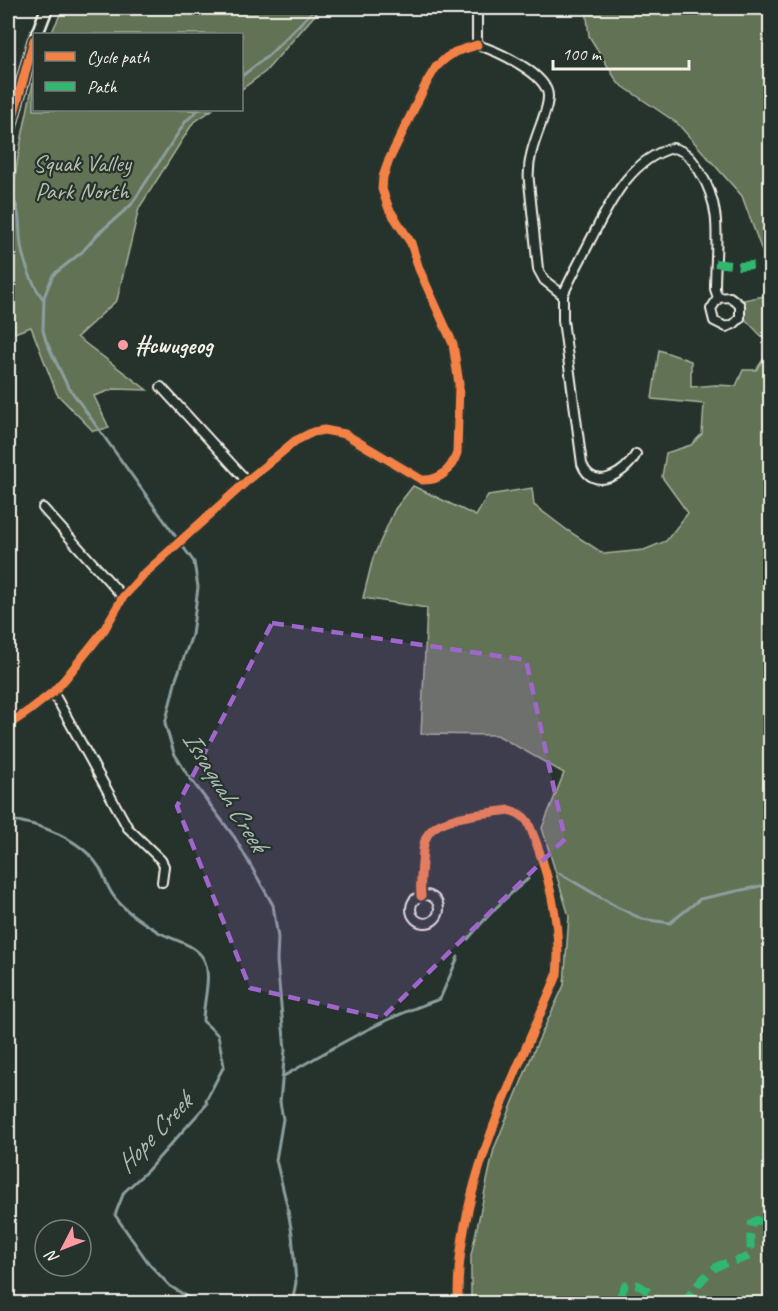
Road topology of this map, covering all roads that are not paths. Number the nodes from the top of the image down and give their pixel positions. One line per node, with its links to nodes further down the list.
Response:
1 (47, 8): 3 (main road)
2 (477, 8): 5 (street)
3 (37, 33)
4 (33, 44): 6 (main road)
5 (477, 45): 7 (street); 11 (street)
6 (8, 135)
7 (563, 295): 8 (street); 10 (street)
8 (718, 298): 8 (street)
9 (161, 387): 11 (street)
10 (636, 454)
11 (247, 482): 13 (street)
12 (44, 508): 13 (street)
13 (123, 597): 14 (street)
14 (53, 692): 15 (street); 16 (street)
15 (8, 725)
16 (162, 882)
17 (421, 896): 18 (street)
18 (458, 1304)

